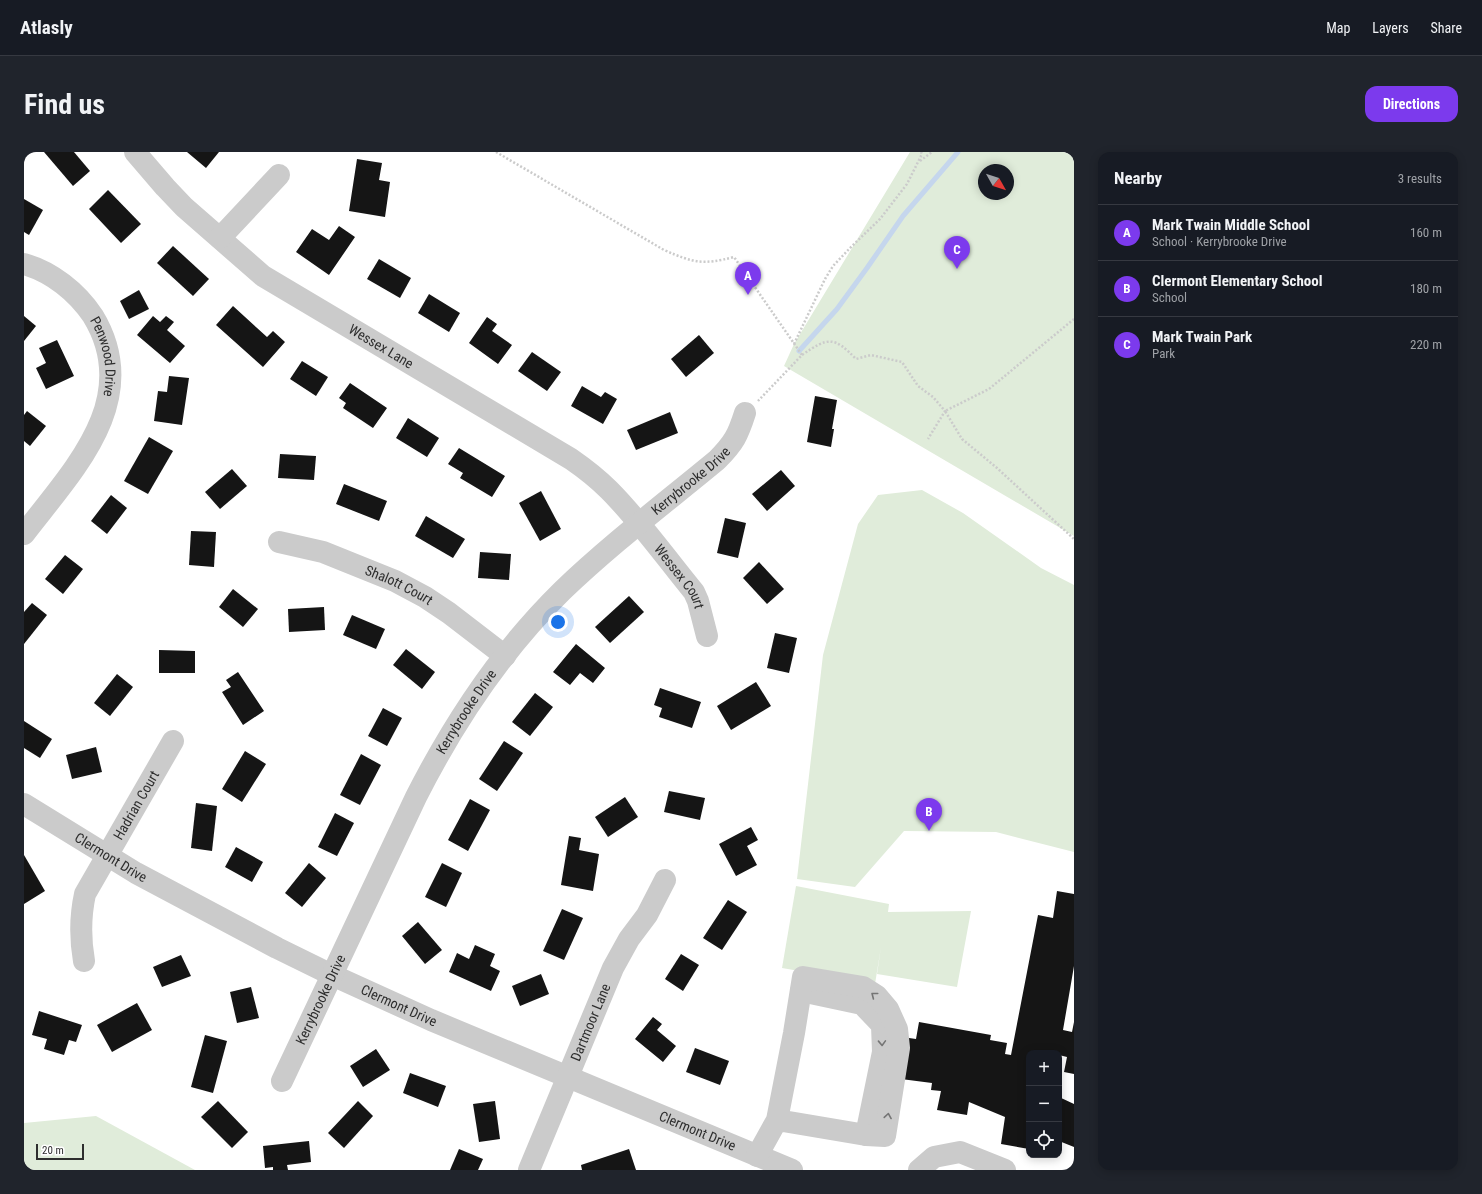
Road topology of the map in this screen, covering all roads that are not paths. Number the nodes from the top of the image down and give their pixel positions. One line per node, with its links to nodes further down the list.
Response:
1 (135, 152): 3 (street, Wessex Lane)
2 (279, 175): 3 (street)
3 (220, 238): 6 (street, Wessex Lane)
4 (24, 264): 7 (street, Penwood Drive)
5 (745, 413): 6 (street, Kerrybrooke Drive)
6 (639, 524): 9 (street, Wessex Court); 10 (street, Kerrybrooke Drive)
7 (24, 534)
8 (279, 542): 10 (street, Shalott Court)
9 (707, 636)
10 (505, 656): 16 (street, Kerrybrooke Drive)
11 (173, 741): 13 (street, Hadrian Court)
12 (24, 804): 13 (street, Clermont Drive)
13 (106, 855): 15 (street, Hadrian Court); 16 (street, Clermont Drive)
14 (665, 880): 17 (street, Dartmoor Lane)
15 (84, 961)
16 (332, 975): 17 (street, Clermont Drive); 18 (street, Kerrybrooke Drive)
17 (568, 1077): 20 (street, Clermont Drive); 21 (street, Dartmoor Lane)
18 (282, 1081)
19 (777, 1120): 19 (street); 20 (street)
20 (757, 1156): 22 (street, Clermont Drive)
21 (529, 1170)
22 (792, 1170)
23 (919, 1170): 24 (street)
24 (1006, 1170)

